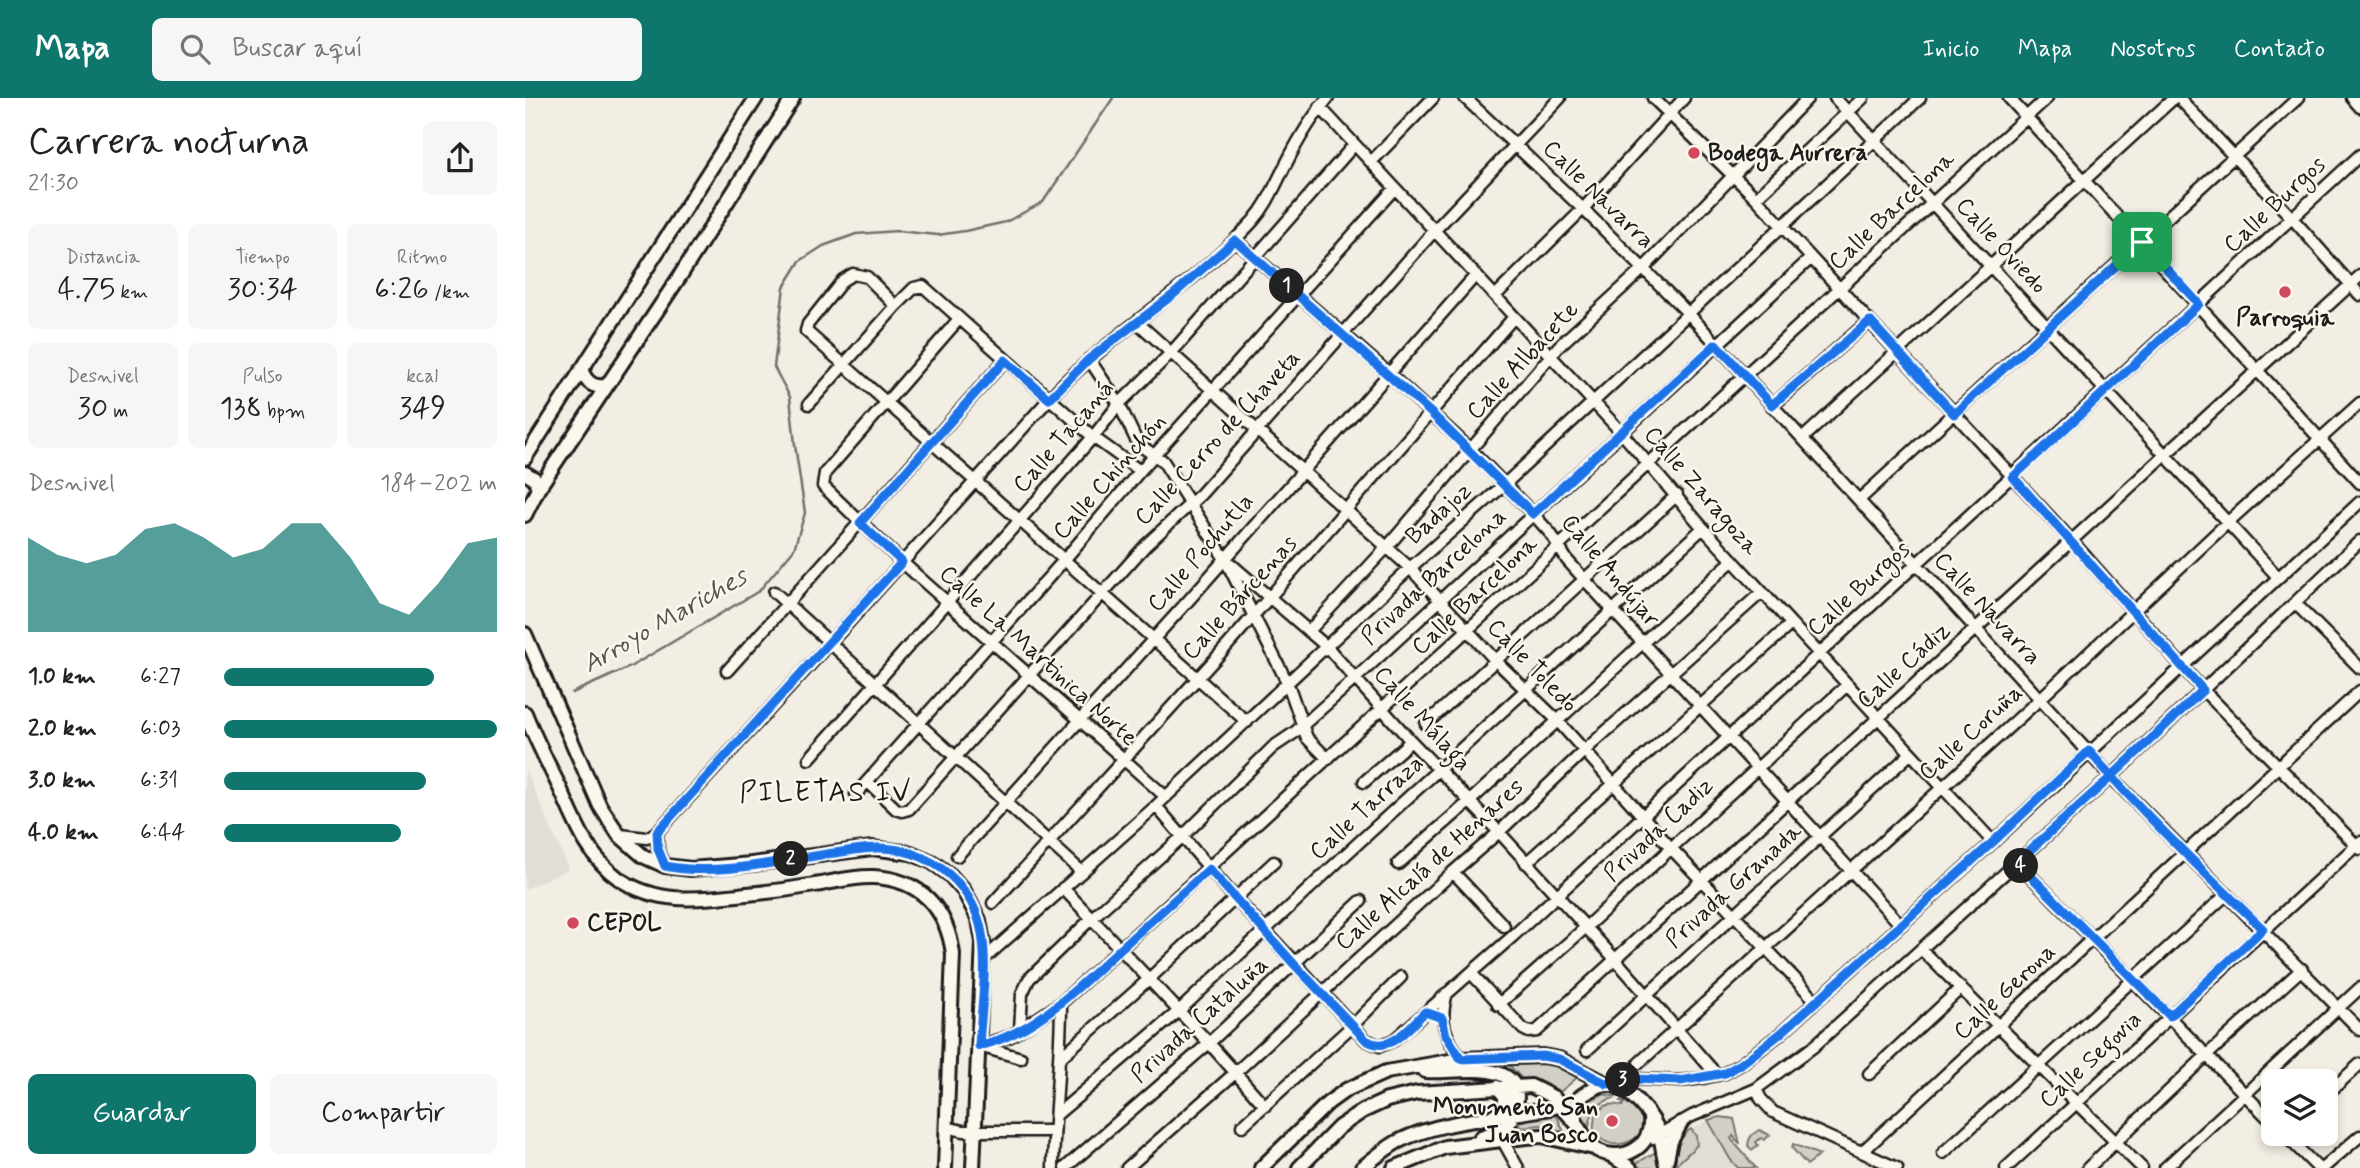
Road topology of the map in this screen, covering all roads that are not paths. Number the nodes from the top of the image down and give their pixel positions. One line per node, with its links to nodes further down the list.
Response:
1 (756, 98): 67 (main road)
2 (793, 98): 70 (main road)
3 (1433, 98): 27 (street)
4 (1465, 98): 24 (street, Calle Navarra)
5 (1560, 98): 24 (street, Calle Cerro de Chaveta)
6 (1653, 98): 20 (street)
7 (1684, 98): 20 (street)
8 (1808, 98): 28 (street, Calle Albacete)
9 (1835, 98): 19 (street, Calle Oviedo)
10 (1863, 98): 19 (street)
11 (1920, 98): 22 (street, Badajoz)
12 (2009, 98): 21 (street)
13 (2047, 98): 21 (street, Calle Barcelona)
14 (2176, 98): 26 (street); 29 (street)
15 (2298, 98): 26 (street)
16 (2352, 98): 18 (street)
17 (1325, 101): 23 (street, Calle Zaragoza); 37 (street)
18 (2360, 107)
19 (1848, 111): 22 (street, Calle Oviedo); 31 (street)
20 (1669, 114): 28 (street); 33 (street)
21 (2027, 117): 29 (street); 32 (street, Calle Barcelona)
22 (1874, 140): 32 (street, Calle Oviedo); 35 (street, Badajoz)
23 (1355, 145): 27 (street, Calle Zaragoza); 39 (street, Calle Tacaná)
24 (1516, 145): 33 (street, Calle Navarra); 36 (street, Calle Cerro de Chaveta)
25 (2360, 155): 34 (street, Calle Burgos)
26 (2235, 156): 34 (street); 38 (street)
27 (1371, 162): 30 (street, Calle Zaragoza)
28 (1734, 176): 31 (street); 42 (street, Calle Albacete)
29 (2085, 179): 38 (street); 41 (street)
30 (1395, 188): 36 (street, Calle Zaragoza); 48 (street, Calle Chinchón)
31 (1756, 198): 35 (street)
32 (1932, 202): 41 (street, Calle Oviedo); 46 (street, Calle Barcelona)
33 (1583, 209): 42 (street, Calle Navarra); 49 (street)
34 (2292, 218): 45 (street); 50 (street, Calle Burgos)
35 (1782, 227): 40 (street); 52 (street, Badajoz)
36 (1435, 230): 43 (street, Calle Zaragoza); 58 (street, Calle Cerro de Chaveta)
37 (1235, 240): 39 (street, Calle Andújar); 56 (street)
38 (2142, 242): 50 (street); 57 (street)
39 (1256, 259): 48 (street, Calle Andújar); 60 (street, Calle Tacaná)
40 (1809, 259): 46 (street); 59 (street, Privada Barcelona)
41 (1992, 266): 57 (street, Calle Oviedo); 61 (street)
42 (1643, 270): 52 (street, Calle Navarra); 62 (street, Calle Albacete)
43 (1476, 275): 49 (street, Calle Zaragoza); 68 (street, Calle Pochutla)
44 (2360, 276): 45 (street, Calle Cádiz)
45 (2350, 284): 47 (street); 66 (street, Calle Cádiz)
46 (1838, 289): 55 (street); 69 (street, Calle Barcelona)
47 (2360, 295)
48 (1299, 296): 58 (street, Calle Andújar); 71 (street, Calle Chinchón)
49 (1495, 296): 53 (street, Calle Zaragoza)
50 (2199, 304): 66 (street); 72 (street, Calle Burgos)
51 (896, 306): 54 (street); 65 (street); 65 (street)
52 (1688, 313): 59 (street, Calle Navarra); 74 (street, Badajoz)
53 (1514, 317): 62 (street, Calle Zaragoza); 80 (street, Calle Bárcenas)
54 (959, 320): 64 (street); 75 (street)
55 (1870, 321): 61 (street); 79 (street)
56 (1138, 323): 60 (street, Calle Toledo); 63 (street)
57 (2048, 328): 72 (street, Calle Oviedo); 81 (street)
58 (1343, 334): 68 (street, Calle Andújar); 82 (street, Calle Cerro de Chaveta)
59 (1716, 344): 69 (street, Calle Navarra); 83 (street, Privada Barcelona)
60 (1172, 352): 71 (street, Calle Toledo); 78 (street, Calle Tacaná)
61 (1897, 352): 81 (street); 85 (street)
62 (1549, 356): 74 (street, Calle Zaragoza); 88 (street, Calle Albacete)
63 (1089, 359): 73 (street); 78 (street)
64 (1005, 360): 73 (street); 87 (street)
65 (843, 365): 75 (street); 77 (street)
66 (2258, 369): 86 (street); 90 (street, Calle Cádiz)
67 (581, 370): 70 (main road); 91 (main road)
68 (1388, 373): 80 (street, Calle Andújar); 93 (street, Calle Pochutla)
69 (1745, 375): 79 (street, Calle Navarra); 92 (street, Calle Barcelona)
70 (605, 386): 100 (main road)
71 (1214, 390): 82 (street, Calle Toledo); 89 (street, Calle Chinchón)
72 (2104, 390): 90 (street, Calle Oviedo); 96 (street, Calle Burgos)
73 (1049, 399): 84 (street); 97 (street)
74 (1593, 401): 83 (street, Calle Zaragoza); 99 (street, Badajoz)
75 (887, 403): 87 (street); 109 (street, Calle La Martinica Norte)
76 (2360, 403): 86 (street, Calle Coruña)
77 (809, 404)
78 (1119, 404): 84 (street, Calle Tacaná); 89 (street)
79 (1772, 405): 85 (street, Calle Navarra)
80 (1430, 412): 88 (street, Calle Andújar); 105 (street, Calle Bárcenas)
81 (1954, 414): 96 (street); 102 (street)
82 (1257, 430): 93 (street, Calle Toledo); 104 (street, Calle Cerro de Chaveta)
83 (1621, 432): 92 (street, Calle Zaragoza); 106 (street, Privada Barcelona)
84 (1093, 437): 94 (street); 108 (street, Calle Tacaná)
85 (1803, 438): 102 (street, Calle Navarra)
86 (2320, 439): 98 (street); 110 (street, Calle Coruña)
87 (931, 442): 97 (street); 109 (street)
88 (1471, 450): 99 (street, Calle Andújar); 114 (street, Calle Albacete)
89 (1156, 456): 94 (street, Calle Chinchón); 104 (street)
90 (2164, 456): 110 (street, Calle Oviedo); 112 (street, Calle Cádiz)
91 (525, 457)
92 (1649, 463): 101 (street, Calle Zaragoza); 115 (street, Calle Barcelona)
93 (1302, 470): 105 (street, Calle Toledo); 117 (street, Calle Pochutla)
94 (1140, 471): 116 (street, Calle Chinchón)
95 (525, 473): 100 (main road)
96 (2013, 477): 112 (street); 120 (street, Calle Burgos)
97 (976, 481): 108 (street); 119 (street)
98 (2360, 483)
99 (1505, 484): 106 (street, Calle Andújar); 121 (street, Badajoz)
100 (538, 489): 107 (main road)
101 (1677, 495): 111 (street, Calle Zaragoza); 123 (street)
102 (1859, 500): 120 (street, Calle Navarra)
103 (2360, 502): 122 (street)
104 (1191, 504): 117 (street); 126 (street, Calle Cerro de Chaveta)
105 (1346, 509): 114 (street, Calle Toledo); 127 (street, Calle Bárcenas)
106 (1533, 514): 115 (street, Calle Andújar); 128 (street, Privada Barcelona)
107 (525, 515)
108 (1020, 521): 116 (street); 129 (street, Calle Tacaná)
109 (860, 523): 119 (street, Calle La Martinica Norte); 130 (street)
110 (2227, 523): 122 (street, Calle Oviedo); 132 (street, Calle Coruña)
111 (1703, 528): 118 (street, Calle Zaragoza); 133 (street, Calle Tarraza)
112 (2071, 540): 132 (street); 136 (street, Calle Cádiz)
113 (2360, 541): 131 (street)
114 (1388, 546): 121 (street, Calle Toledo); 137 (street, Calle Albacete)
115 (1559, 547): 123 (street, Calle Andújar); 138 (street, Calle Barcelona)
116 (1065, 559): 126 (street); 141 (street, Calle Chinchón)
117 (1224, 559): 127 (street, Calle Málaga); 134 (street); 140 (street, Calle Pochutla)
118 (1733, 560): 125 (street, Calle Zaragoza); 143 (street)
119 (902, 562): 129 (street, Calle La Martinica Norte); 142 (street)
120 (1917, 566): 136 (street, Calle Navarra); 145 (street, Calle Burgos)
121 (1410, 568): 128 (street, Calle Toledo); 144 (street, Badajoz)
122 (2278, 577): 147 (street)
123 (1585, 580): 133 (street, Calle Andújar); 146 (street)
124 (774, 592): 130 (street)
125 (1762, 592): 135 (street, Calle Zaragoza); 150 (street, Calle Alcalá de Henares)
126 (1103, 593): 140 (street); 151 (street, Calle Cerro de Chaveta)
127 (1270, 597): 134 (street, Calle Bárcenas); 137 (street, Calle Málaga)
128 (1440, 599): 138 (street, Calle Toledo); 153 (street, Privada Barcelona)
129 (947, 603): 141 (street, Calle La Martinica Norte); 154 (street, Calle Tacaná)
130 (788, 604): 142 (street); 149 (street)
131 (2296, 604): 148 (street); 158 (street)
132 (2134, 610): 147 (street); 160 (street, Calle Coruña)
133 (1614, 612): 143 (street, Calle Andújar); 157 (street, Calle Tarraza)
134 (1254, 616): 152 (street, Calle Bárcenas); 155 (street)
135 (1791, 624): 145 (street, Calle Zaragoza); 161 (street)
136 (1977, 629): 160 (street, Calle Navarra); 164 (street, Calle Cádiz)
137 (1309, 631): 144 (street, Calle Málaga)
138 (1467, 631): 146 (street, Calle Toledo); 162 (street, Calle Barcelona)
139 (525, 634): 197 (main road)
140 (1154, 638): 152 (street); 165 (street, Calle Pochutla)
141 (991, 642): 151 (street, Calle La Martinica Norte); 167 (street, Calle Chinchón)
142 (830, 643): 154 (street); 195 (street)
143 (1643, 643): 150 (street, Calle Andújar); 166 (street)
144 (1328, 647): 153 (street, Calle Málaga); 155 (street, Badajoz)
145 (1820, 654): 156 (street, Calle Zaragoza); 171 (street, Calle Burgos)
146 (1496, 661): 157 (street, Calle Toledo); 170 (street)
147 (2182, 666): 158 (street); 174 (street)
148 (2360, 668)
149 (727, 671)
150 (1672, 674): 161 (street, Calle Andújar); 173 (street, Calle Alcalá de Henares)
151 (1028, 676): 165 (street, Calle La Martinica Norte); 176 (street, Calle Cerro de Chaveta)
152 (1197, 677): 168 (street); 178 (street, Calle Bárcenas)
153 (1356, 678): 162 (street, Calle Málaga); 169 (street, Privada Barcelona)
154 (875, 683): 167 (street); 177 (street, Calle Tacaná)
155 (1288, 684): 168 (street, Badajoz); 169 (street)
156 (1847, 685): 164 (street, Calle Zaragoza); 181 (street, Privada Cadiz)
157 (1527, 690): 166 (street, Calle Toledo); 182 (street, Calle Tarraza)
158 (2203, 690): 180 (street); 183 (street)
159 (2360, 691): 180 (street, Calle Gerona)
160 (2041, 698): 174 (street, Calle Navarra); 187 (street, Calle Coruña)
161 (1701, 706): 171 (street, Calle Andújar); 186 (street)
162 (1384, 709): 172 (street, Calle Málaga); 179 (street, Calle Barcelona)
163 (525, 713): 292 (main road)
164 (1877, 718): 175 (street, Calle Zaragoza); 190 (street, Calle Cádiz)
165 (1078, 720): 178 (street, Calle La Martinica Norte); 191 (street, Calle Pochutla)
166 (1556, 720): 173 (street, Calle Toledo); 192 (street)
167 (919, 722): 176 (street); 184 (street, Calle Chinchón)
168 (1247, 722): 189 (street, Badajoz)
169 (1303, 724): 179 (street); 198 (street, Privada Barcelona)
170 (1426, 724)
171 (1729, 736): 181 (street, Calle Andújar); 194 (street, Calle Burgos)
172 (1411, 741): 182 (street, Calle Málaga); 185 (street)
173 (1584, 751): 186 (street, Calle Toledo); 196 (street, Calle Alcalá de Henares)
174 (2089, 751): 183 (street, Calle Navarra); 201 (street)
175 (1910, 754): 187 (street, Calle Zaragoza); 199 (street, Privada Granada)
176 (956, 755): 184 (street, Calle Cerro de Chaveta); 191 (street)
177 (809, 759)
178 (1123, 760): 189 (street, Calle La Martinica Norte); 200 (street, Calle Bárcenas)
179 (1328, 760): 211 (street, Calle Barcelona)
180 (2280, 766): 202 (street); 204 (street, Calle Gerona)
181 (1758, 768): 190 (street, Calle Andújar); 203 (street, Privada Cadiz)
182 (1440, 771): 192 (street, Calle Málaga); 228 (street, Calle Tarraza)
183 (2111, 777): 204 (street, Calle Navarra); 207 (street)
184 (868, 782): 188 (street, Calle Chinchón)
185 (1364, 782)
186 (1614, 784): 194 (street, Calle Toledo); 208 (street)
187 (1942, 788): 201 (street, Calle Zaragoza); 212 (street, Calle Coruña)
188 (856, 794)
189 (1166, 797): 193 (street, Badajoz)
190 (1787, 800): 199 (street, Calle Andújar); 215 (street, Calle Cádiz)
191 (1006, 801): 200 (street); 205 (street, Calle Pochutla)
192 (1469, 802): 196 (street, Calle Málaga); 209 (street)
193 (1156, 806): 198 (street); 213 (street, Badajoz)
194 (1644, 816): 203 (street, Calle Toledo); 218 (street, Calle Burgos)
195 (657, 832): 197 (street); 210 (street)
196 (1499, 832): 208 (street, Calle Málaga); 214 (street, Calle Alcalá de Henares)
197 (619, 835): 210 (main road)
198 (1182, 837): 211 (street); 223 (street)
199 (1820, 837): 212 (street, Calle Andújar); 222 (street, Privada Granada)
200 (1049, 840): 213 (street); 221 (street, Calle Bárcenas)
201 (1993, 842): 224 (street)
202 (2359, 846): 227 (street, Calle Segovia)
203 (1670, 847): 215 (street, Calle Toledo); 226 (street, Privada Cadiz)
204 (2186, 853): 217 (street, Calle Navarra); 229 (street, Calle Gerona)
205 (957, 856)
206 (1274, 862): 219 (street)
207 (2017, 862): 229 (street); 232 (street)
208 (1526, 863): 218 (street, Calle Málaga)
209 (1398, 864)
210 (665, 866): 233 (main road)
211 (1209, 869): 219 (street); 230 (street, Calle Barcelona)
212 (1850, 870): 224 (street, Calle Andújar); 231 (street, Calle Coruña)
213 (1082, 872): 216 (street, Badajoz)
214 (1453, 872): 225 (street); 243 (street, Calle Alcalá de Henares)
215 (1700, 879): 222 (street, Calle Toledo); 234 (street, Calle Cádiz)
216 (1063, 888): 223 (street); 233 (street, Badajoz)
217 (2227, 894): 227 (street, Calle Navarra); 240 (street)
218 (1557, 896): 226 (street, Calle Málaga); 237 (street, Calle Burgos)
219 (1235, 899): 228 (street); 239 (street)
220 (1361, 901): 235 (street, Privada Cataluña)
221 (993, 903)
222 (1734, 915): 231 (street, Calle Toledo); 245 (street, Privada Granada)
223 (1092, 918): 230 (street); 257 (street)
224 (1900, 924): 246 (street)
225 (1504, 926)
226 (1585, 928): 234 (street, Calle Málaga); 248 (street, Privada Cadiz)
227 (2263, 929): 236 (street, Calle Navarra); 252 (street, Calle Segovia)
228 (1265, 931): 235 (street); 250 (street, Calle Tarraza)
229 (2092, 940): 240 (street); 255 (street, Calle Gerona)
230 (1120, 948): 239 (street); 247 (street, Calle Barcelona)
231 (1765, 949): 246 (street, Calle Toledo); 256 (street, Calle Coruña)
232 (1921, 949): 241 (street); 277 (street)
233 (983, 959): 260 (main road)
234 (1615, 959): 245 (street, Calle Málaga); 248 (street, Calle Cádiz)
235 (1293, 963): 243 (street); 259 (street, Privada Cataluña)
236 (2302, 969): 249 (street, Calle Navarra); 262 (street)
237 (1471, 973): 244 (street, Calle Burgos); 248 (street)
238 (1401, 977): 254 (street)
239 (1149, 979): 250 (street); 263 (street)
240 (2132, 979): 252 (street); 267 (street)
241 (1961, 988): 255 (street); 271 (street)
242 (2360, 988): 249 (street)
243 (1322, 993): 254 (street); 270 (street, Calle Alcalá de Henares)
244 (1447, 993): 251 (street, Calle Burgos); 253 (street)
245 (1646, 995): 256 (street, Calle Málaga); 261 (street, Privada Granada)
246 (1816, 1002): 272 (street)
247 (1061, 1003): 257 (street, Calle Barcelona); 263 (street)
248 (1499, 1005)
249 (2339, 1008): 258 (street, Calle Navarra); 278 (street)
250 (1179, 1011): 259 (street); 287 (street, Calle Tarraza)
251 (1425, 1012): 253 (street); 254 (street, Calle Burgos)
252 (2170, 1016): 262 (street); 281 (street, Calle Segovia)
253 (1442, 1018): 265 (street)
254 (1352, 1026): 283 (street)
255 (1999, 1027): 267 (street); 305 (street, Calle Gerona)
256 (1676, 1028): 266 (street, Calle Coruña); 272 (street, Calle Málaga)
257 (1020, 1030): 260 (street, Calle Barcelona)
258 (2360, 1030)
259 (1209, 1043): 270 (street); 312 (street, Privada Cataluña)
260 (979, 1046): 264 (street); 295 (main road)
261 (1587, 1050)
262 (2207, 1055): 278 (street); 301 (street)
263 (1061, 1057): 287 (street)
264 (1021, 1058)
265 (1461, 1059): 269 (main road); 273 (main road)
266 (1639, 1063)
267 (2039, 1064): 281 (street); 306 (street)
268 (2360, 1064): 274 (street)
269 (1409, 1068): 275 (main road); 314 (main road)
270 (1235, 1073): 283 (street); 313 (street, Calle Alcalá de Henares)
271 (1869, 1074)
272 (1717, 1075): 273 (street)
273 (1607, 1084): 279 (main road); 288 (main road)
274 (2338, 1084)
275 (1515, 1086): 276 (main road); 282 (main road); 286 (main road)
276 (1497, 1087): 289 (main road); 315 (main road)
277 (1756, 1089): 280 (street); 285 (street)
278 (2245, 1094): 284 (street); 325 (street)
279 (1579, 1097): 282 (main road); 290 (main road)
280 (1738, 1098): 285 (street); 291 (street)
281 (2076, 1102): 301 (street); 322 (street, Calle Segovia)
282 (1562, 1105): 286 (main road); 290 (main road)
283 (1265, 1107): 293 (street)
284 (2261, 1110)
285 (1773, 1112): 305 (street)
286 (1514, 1115): 289 (main road); 302 (main road)
287 (1055, 1116): 296 (street)
288 (1650, 1118): 297 (main road); 300 (main road)
289 (1488, 1119): 294 (main road)
290 (1575, 1122): 304 (main road)
291 (1681, 1123): 297 (street); 308 (main road)
292 (946, 1126): 295 (street); 309 (main road)
293 (1242, 1126)
294 (1431, 1130): 316 (main road); 317 (main road)
295 (975, 1131): 296 (street); 310 (main road)
296 (1053, 1131): 311 (street)
297 (1660, 1135): 300 (street); 308 (main road)
298 (2360, 1136): 327 (street)
299 (1503, 1140): 302 (main road); 304 (main road); 319 (street)
300 (1646, 1140): 307 (main road)
301 (2115, 1142): 323 (street); 324 (street)
302 (1465, 1144): 318 (main road)
303 (2296, 1146): 326 (street)
304 (1594, 1148): 307 (main road)
305 (1863, 1152): 321 (street)
306 (1943, 1153)
307 (1610, 1155): 320 (main road)
308 (1667, 1167)
309 (945, 1168)
310 (973, 1168)
311 (1053, 1168)
312 (1065, 1168)
313 (1126, 1168)
314 (1261, 1168)
315 (1299, 1168)
316 (1362, 1168)
317 (1374, 1168)
318 (1394, 1168)
319 (1518, 1168)
320 (1630, 1168)
321 (1897, 1168)
322 (2006, 1168)
323 (2088, 1168)
324 (2142, 1168)
325 (2165, 1168)
326 (2318, 1168)
327 (2323, 1168)

